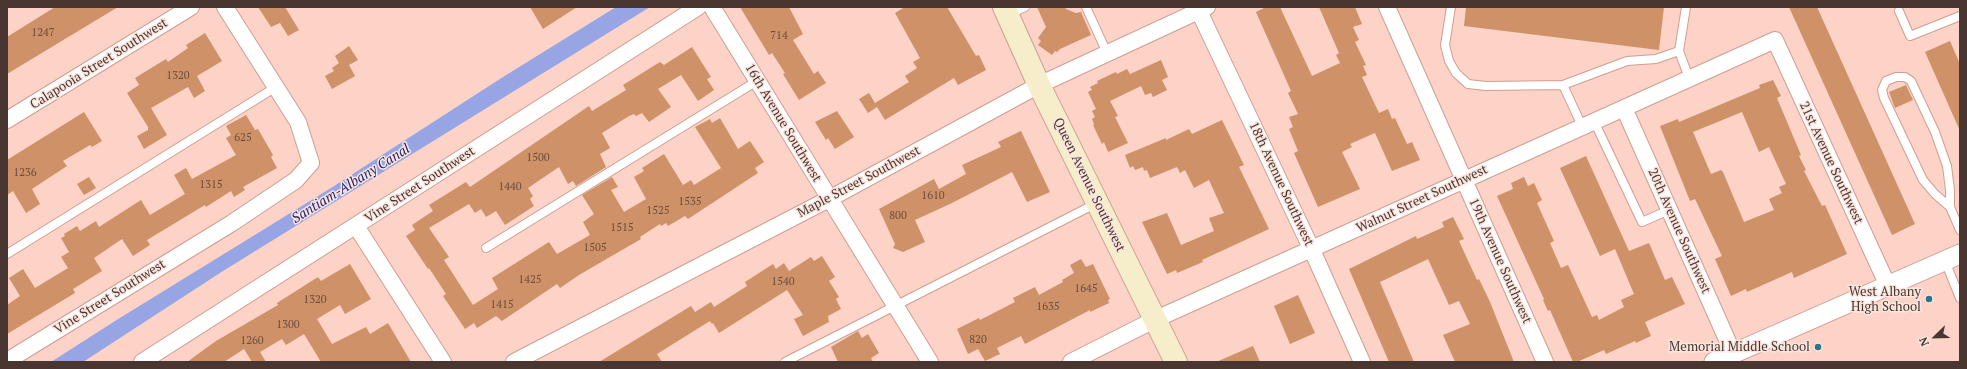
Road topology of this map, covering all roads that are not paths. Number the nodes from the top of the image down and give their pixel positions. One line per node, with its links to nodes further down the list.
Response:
1 (191, 7): 22 (street, Calapooia Street Southwest)
2 (225, 7): 20 (street)
3 (698, 7): 29 (street, Vine Street Southwest)
4 (712, 7): 17 (street, 16th Avenue Southwest)
5 (1086, 7): 15 (lane)
6 (1387, 7): 24 (street, 19th Avenue Southwest)
7 (1451, 7): 19 (lane)
8 (1686, 7): 14 (lane)
9 (1201, 8): 15 (street, Maple Street Southwest); 32 (street, 18th Avenue Southwest)
10 (1012, 10): 18 (main road, Queen Avenue Southwest)
11 (1898, 11): 12 (lane)
12 (1960, 16)
13 (1775, 40): 16 (street, Walnut Street Southwest); 35 (street, 21st Avenue Southwest)
14 (1679, 51): 16 (lane); 19 (lane)
15 (1107, 53): 18 (street, Maple Street Southwest)
16 (1689, 78): 21 (street, Walnut Street Southwest)
17 (757, 81): 25 (street, 16th Avenue Southwest); 31 (lane)
18 (1039, 85): 25 (street, Maple Street Southwest); 26 (main road, Queen Avenue Southwest)
19 (1563, 85): 23 (lane)
20 (276, 87): 33 (lane); 40 (street, Vine Street Southwest)
21 (1624, 108): 23 (street, Walnut Street Southwest); 28 (street, 20th Avenue Southwest)
22 (7, 120)
23 (1588, 124): 24 (street, Walnut Street Southwest); 28 (lane)
24 (1464, 180): 32 (street, Walnut Street Southwest); 49 (street, 19th Avenue Southwest)
25 (829, 199): 37 (street, 16th Avenue Southwest); 43 (street, Maple Street Southwest)
26 (1098, 202): 37 (lane); 38 (main road, Queen Avenue Southwest)
27 (1950, 207): 27 (lane); 30 (lane)
28 (1669, 210): 39 (street, 20th Avenue Southwest)
29 (356, 226): 41 (street, Vine Street Southwest); 42 (street)
30 (1960, 230)
31 (486, 248)
32 (1312, 250): 38 (street, Walnut Street Southwest); 48 (street, 18th Avenue Southwest)
33 (7, 254)
34 (1952, 258): 35 (street); 36 (lane)
35 (1888, 286): 39 (street)
36 (1960, 298)
37 (896, 306): 44 (lane); 45 (street, 16th Avenue Southwest)
38 (1156, 320): 46 (street, Walnut Street Southwest); 47 (main road, Queen Avenue Southwest)
39 (1733, 354): 50 (street)
40 (7, 361)
41 (142, 362)
42 (443, 362)
43 (514, 362)
44 (785, 362)
45 (930, 362)
46 (1071, 362)
47 (1176, 362)
48 (1362, 362)
49 (1545, 362)
50 (1714, 362)

